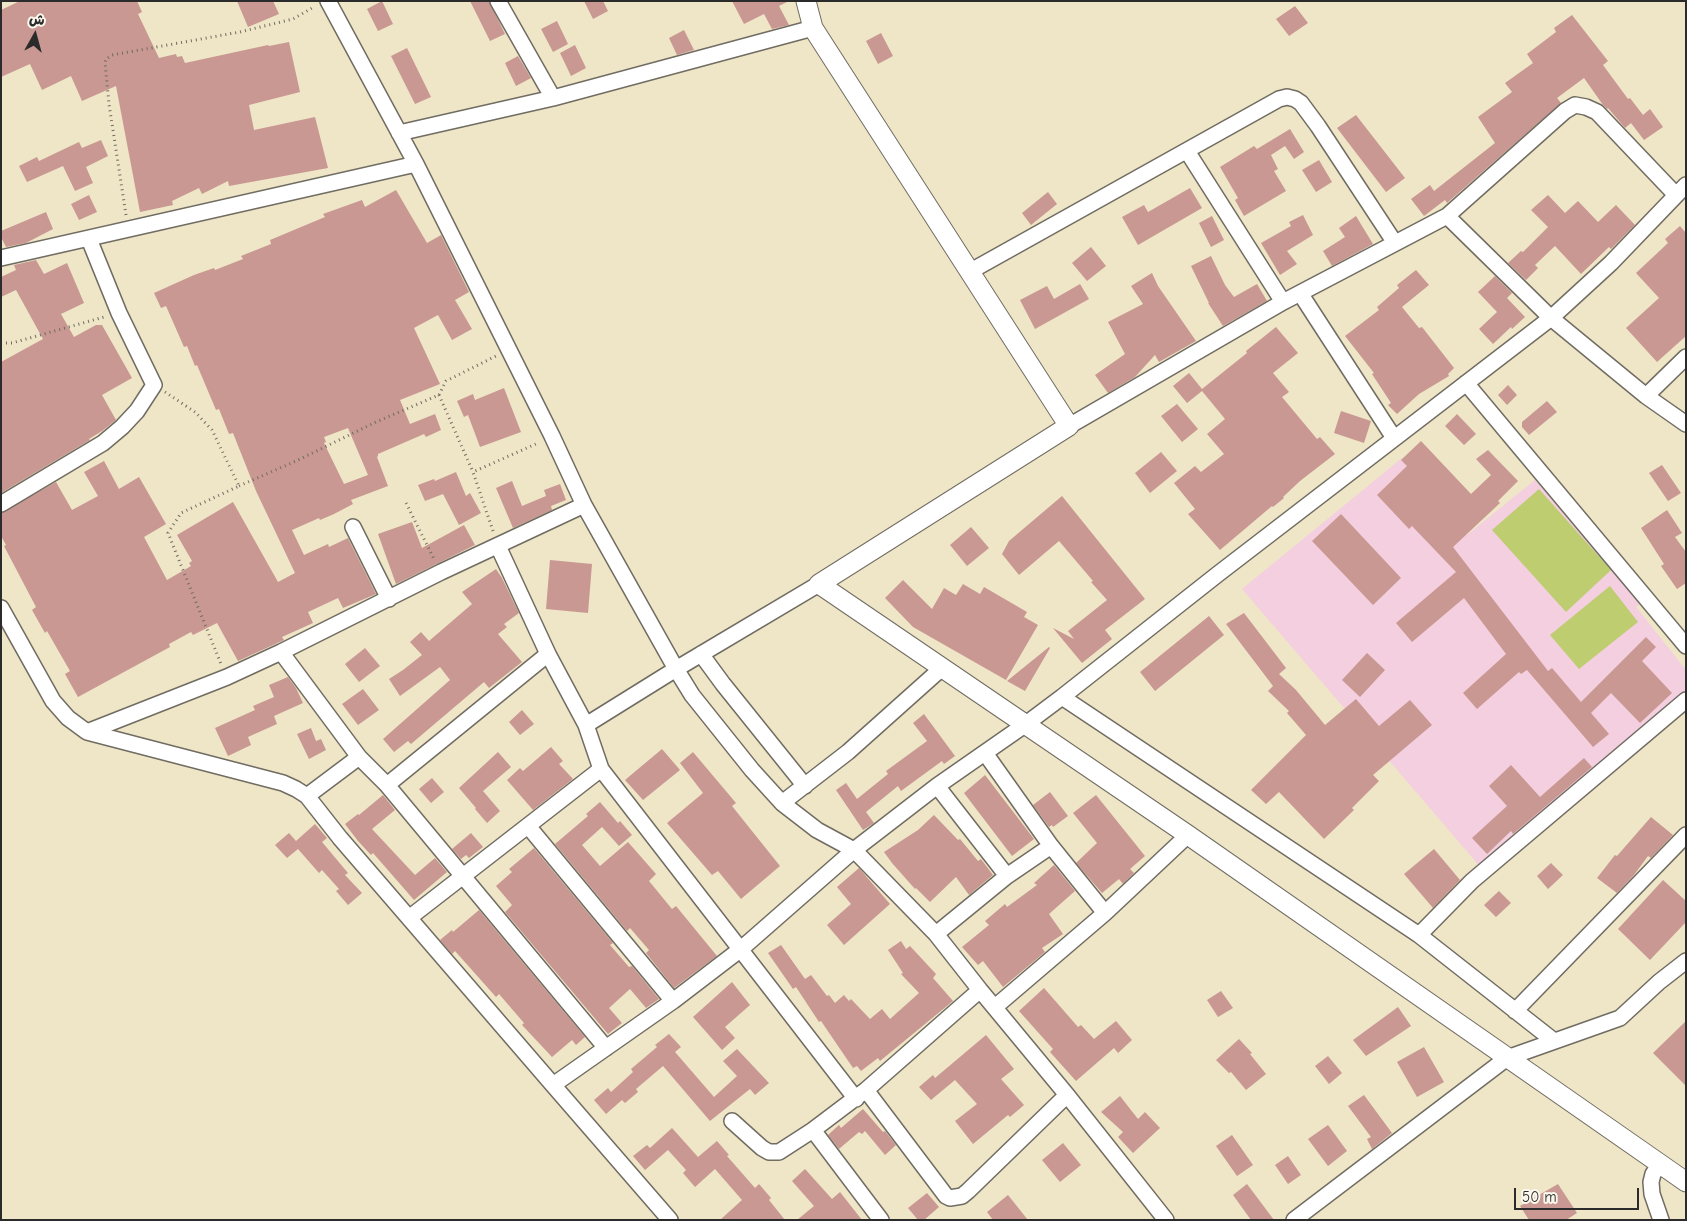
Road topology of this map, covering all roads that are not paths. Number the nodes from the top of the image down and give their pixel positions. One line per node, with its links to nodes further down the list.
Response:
1 (498, 1): 5 (street)
2 (806, 1): 4 (street)
3 (323, 3): 6 (street)
4 (813, 28): 5 (street); 14 (street)
5 (553, 98): 6 (street)
6 (399, 133): 8 (street)
7 (1187, 152): 12 (street); 14 (street); 16 (street)
8 (416, 164): 11 (street); 25 (street)
9 (1681, 190): 10 (street); 17 (street)
10 (1447, 216): 12 (street); 17 (street)
11 (89, 239): 13 (street); 24 (street)
12 (1395, 242): 15 (street)
13 (1, 258)
14 (969, 272): 22 (street)
15 (1300, 293): 16 (street); 23 (street)
16 (1283, 302): 22 (street)
17 (1552, 318): 19 (street); 20 (street)
18 (1686, 357): 20 (street)
19 (1466, 383): 23 (street); 31 (street)
20 (1646, 396): 21 (street)
21 (1686, 424)
22 (1069, 426): 28 (street)
23 (1394, 438): 37 (street)
24 (1, 504)
25 (584, 505): 27 (street); 36 (street)
26 (353, 527): 29 (street)
27 (498, 546): 29 (street); 33 (street)
28 (819, 584): 34 (street); 35 (street)
29 (389, 599): 32 (street)
30 (1, 608): 41 (street)
31 (1686, 646)
32 (281, 652): 41 (street); 43 (street)
33 (548, 654): 40 (street); 45 (street)
34 (701, 654): 36 (street); 46 (street)
35 (942, 668): 39 (street); 46 (street)
36 (676, 669): 40 (street); 49 (street)
37 (1062, 697): 39 (street); 60 (street)
38 (1686, 700): 60 (street)
39 (1026, 724): 42 (street); 51 (street)
40 (586, 725): 44 (street)
41 (87, 732): 48 (street)
42 (985, 753): 47 (street); 53 (street)
43 (359, 757): 45 (street); 48 (street)
44 (601, 769): 50 (street); 61 (street)
45 (387, 785): 55 (street)
46 (805, 786): 49 (street)
47 (936, 786): 54 (street); 56 (street)
48 (307, 796): 58 (street)
49 (782, 803): 54 (street)
50 (528, 826): 55 (street); 64 (street)
51 (1188, 835): 57 (street); 69 (street)
52 (1686, 835): 66 (street)
53 (1051, 846): 56 (street); 57 (street)
54 (854, 850): 59 (street); 61 (street)
55 (464, 876): 58 (street); 68 (street)
56 (1007, 876): 59 (street)
57 (1105, 913): 65 (street)
58 (409, 918): 70 (street)
59 (936, 934): 63 (street)
60 (1419, 935): 66 (street)
61 (741, 949): 64 (street); 71 (street)
62 (1686, 961): 67 (street)
63 (980, 990): 65 (street); 71 (street)
64 (673, 1001): 68 (street)
65 (995, 1007): 72 (street)
66 (1515, 1011): 67 (street)
67 (1554, 1041): 69 (street)
68 (606, 1048): 70 (street)
69 (1507, 1058): 75 (street); 80 (street)
70 (553, 1085): 77 (street)
71 (861, 1095): 72 (street); 74 (street)
72 (1067, 1095): 79 (street)
73 (732, 1121): 74 (street)
74 (813, 1130): 78 (street)
75 (1660, 1164): 76 (street); 81 (street)
76 (1686, 1182)
77 (670, 1220)
78 (881, 1220)
79 (1166, 1220)
80 (1294, 1220)
81 (1660, 1220)

